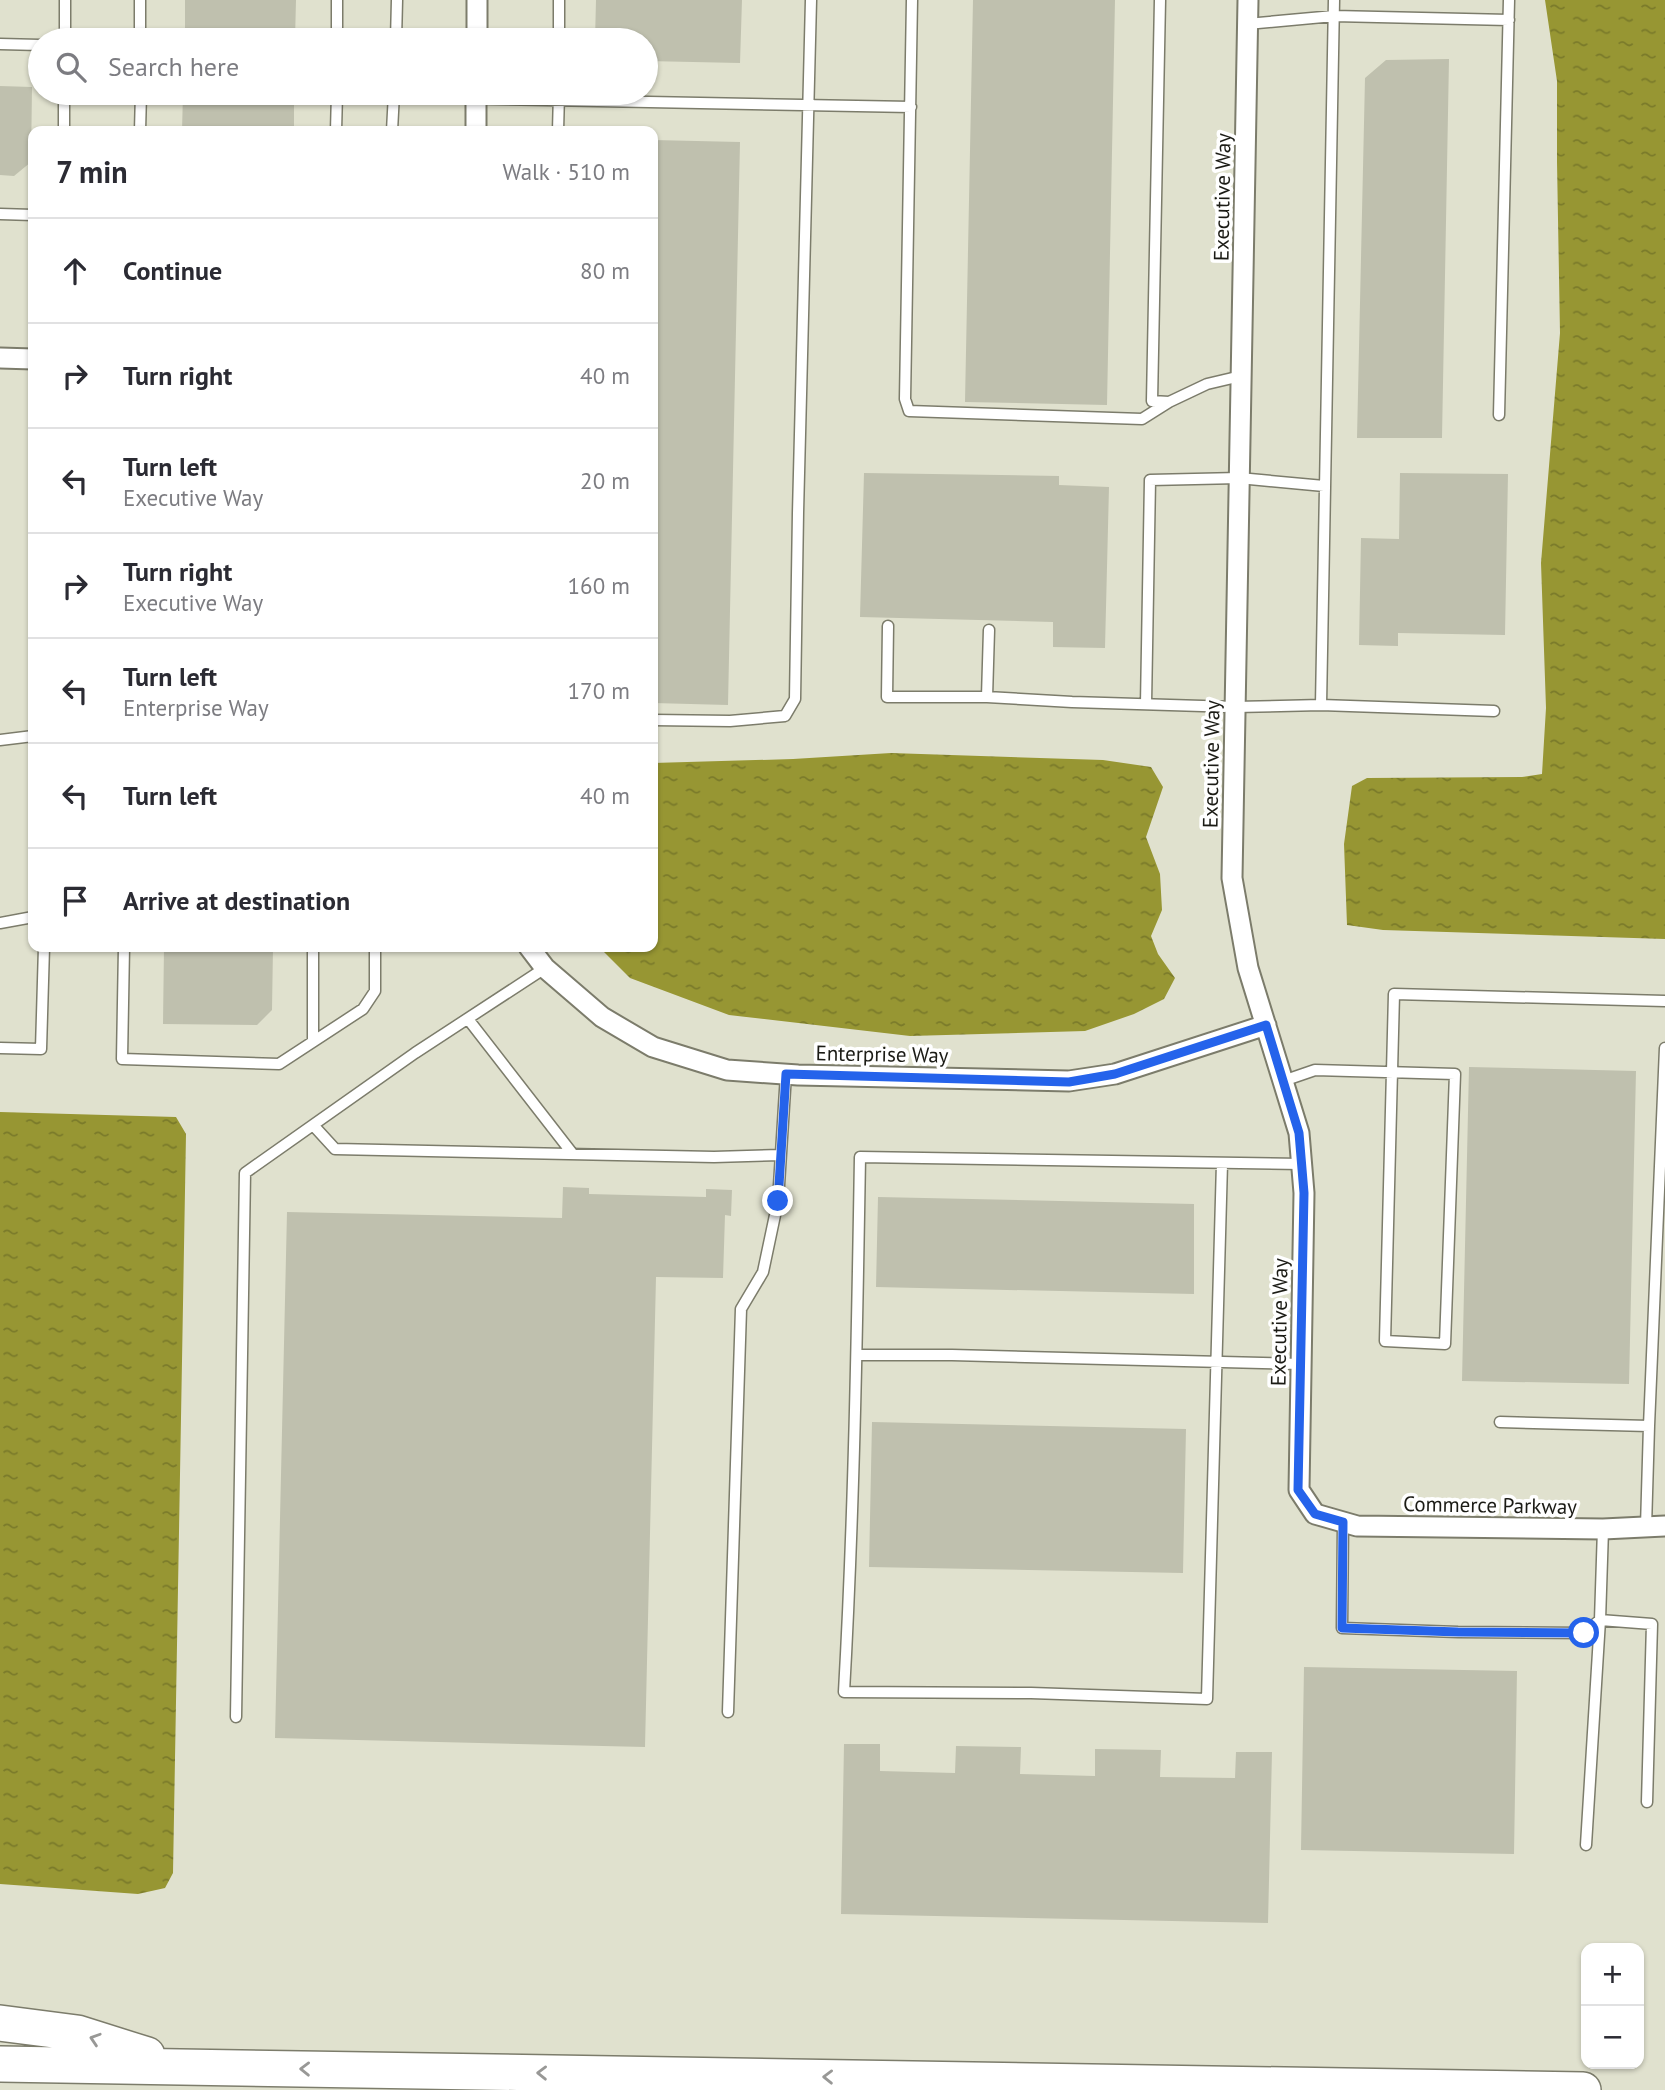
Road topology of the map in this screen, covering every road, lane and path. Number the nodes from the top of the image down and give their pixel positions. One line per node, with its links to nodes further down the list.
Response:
1 (65, 0): 16 (lane)
2 (140, 0): 17 (lane)
3 (337, 0): 18 (lane)
4 (397, 0): 19 (lane)
5 (477, 0): 20 (street)
6 (559, 0): 21 (lane)
7 (811, 0): 31 (lane)
8 (912, 0): 32 (lane)
9 (1160, 0): 44 (lane)
10 (1248, 0): 15 (street, Executive Way)
11 (1334, 0): 13 (lane)
12 (1509, 0): 14 (lane)
13 (1334, 16): 14 (lane); 15 (lane); 47 (lane)
14 (1509, 20): 45 (lane)
15 (1247, 24): 43 (street, Executive Way)
16 (65, 28)
17 (140, 28)
18 (337, 28)
19 (396, 28)
20 (477, 28)
21 (559, 28)
22 (0, 44): 23 (lane)
23 (28, 45)
24 (658, 100): 31 (lane)
25 (64, 105): 33 (lane)
26 (141, 105): 34 (lane)
27 (337, 105): 35 (lane)
28 (393, 105): 36 (lane)
29 (476, 105): 37 (street)
30 (559, 105): 38 (lane)
31 (808, 105): 32 (lane); 55 (lane)
32 (911, 107): 44 (lane)
33 (64, 126)
34 (140, 126)
35 (336, 126)
36 (392, 126)
37 (476, 126)
38 (558, 126)
39 (0, 214): 40 (lane)
40 (28, 215)
41 (0, 358): 42 (street)
42 (28, 359)
43 (1241, 376): 44 (lane); 46 (street, Executive Way)
44 (1169, 402)
45 (1499, 415)
46 (1239, 478): 47 (lane); 51 (lane); 53 (street, Executive Way)
47 (1324, 486): 52 (lane)
48 (888, 626): 50 (lane)
49 (989, 630): 50 (lane)
50 (987, 697): 51 (lane)
51 (1146, 704): 53 (lane)
52 (1321, 705): 53 (lane); 54 (lane)
53 (1235, 707): 68 (street, Executive Way)
54 (1494, 712)
55 (658, 720)
56 (28, 737): 57 (lane)
57 (0, 740)
58 (28, 918): 59 (lane)
59 (0, 923)
60 (44, 952): 70 (lane)
61 (124, 952): 69 (lane)
62 (313, 952): 69 (lane)
63 (375, 952): 69 (lane)
64 (533, 952): 65 (street, Enterprise Way)
65 (544, 968): 67 (lane); 73 (street, Enterprise Way)
66 (1665, 1001): 72 (lane)
67 (468, 1018): 75 (lane); 76 (lane)
68 (1266, 1025): 73 (street, Enterprise Way); 74 (street, Executive Way)
69 (313, 1041)
70 (0, 1048)
71 (1665, 1048): 84 (lane)
72 (1393, 1073): 72 (lane); 74 (lane)
73 (786, 1074): 77 (lane)
74 (1283, 1081): 79 (street, Executive Way)
75 (313, 1125): 76 (lane); 91 (lane)
76 (572, 1153): 77 (lane)
77 (780, 1155): 90 (lane)
78 (1222, 1163): 79 (lane); 80 (lane); 81 (lane)
79 (1301, 1164): 82 (street, Executive Way)
80 (857, 1355): 81 (lane); 81 (lane)
81 (1217, 1363): 82 (lane)
82 (1301, 1364): 85 (street, Executive Way)
83 (1500, 1422): 84 (lane)
84 (1649, 1426): 87 (lane)
85 (1315, 1514): 86 (street, Commerce Parkway)
86 (1343, 1522): 88 (street, Commerce Parkway); 89 (lane)
87 (1656, 1526): 88 (street, Commerce Parkway)
88 (1603, 1529): 89 (lane)
89 (1600, 1620): 92 (lane); 93 (lane)
90 (728, 1712)
91 (236, 1717)
92 (1647, 1802)
93 (1586, 1845)
94 (0, 2023): 96 (highway, one-way to 94)
95 (0, 2064): 96 (highway)
96 (184, 2067): 97 (highway, one-way to 96)
97 (1583, 2090)

